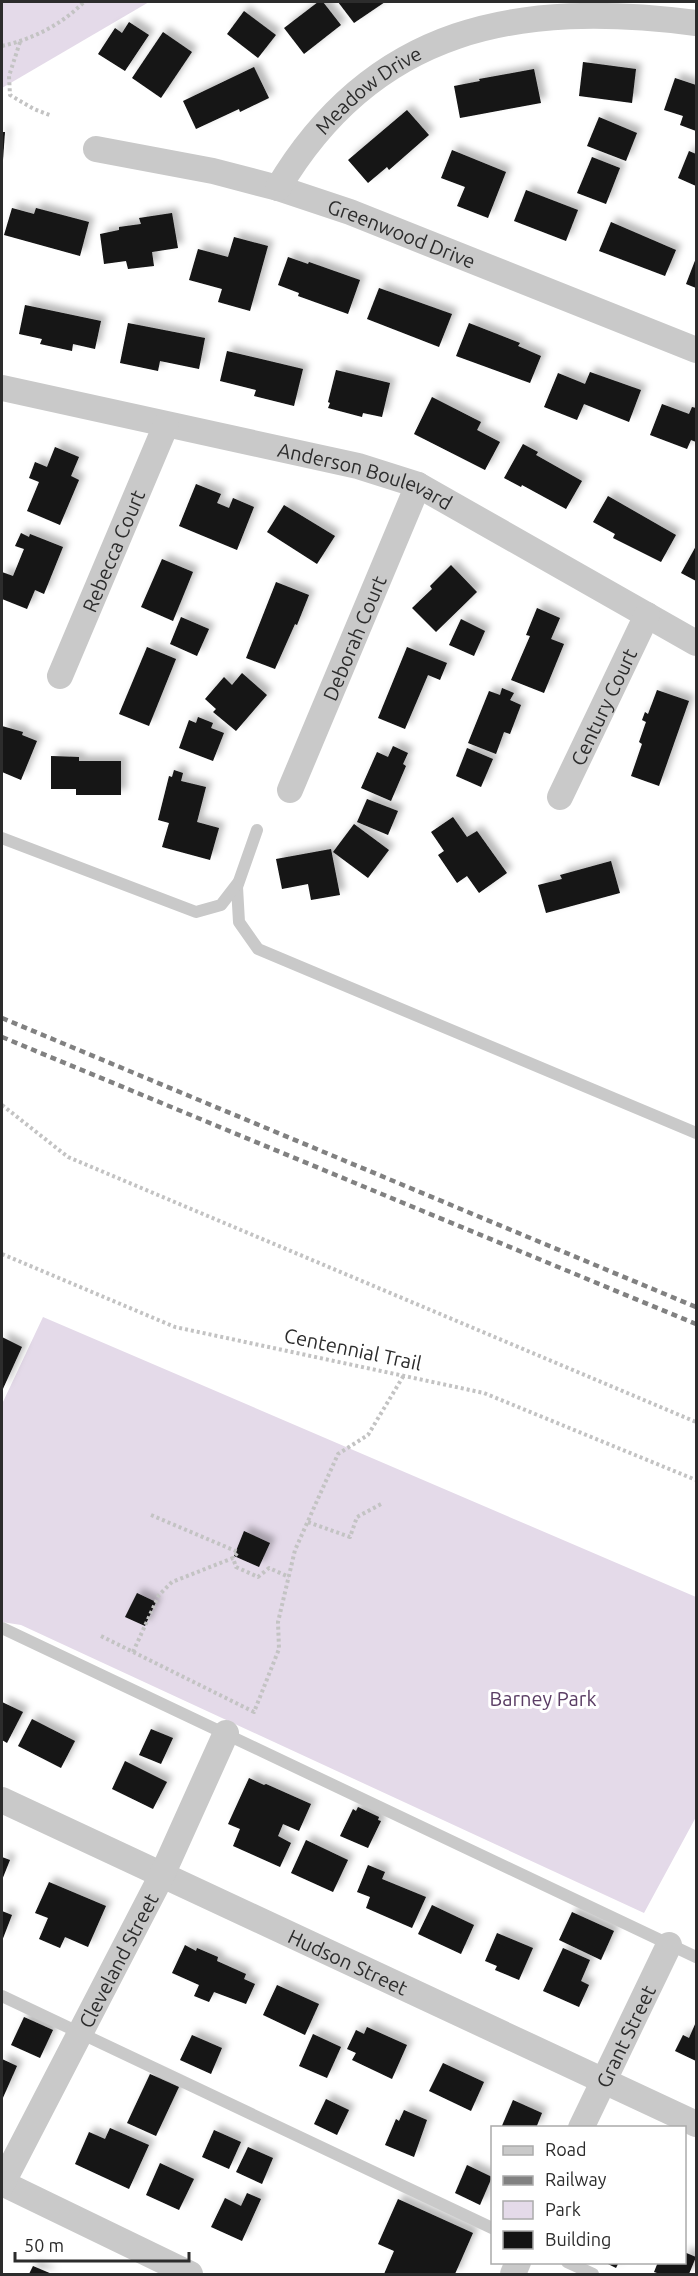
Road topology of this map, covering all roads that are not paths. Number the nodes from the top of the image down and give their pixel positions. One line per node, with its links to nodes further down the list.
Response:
1 (696, 23): 3 (street, Meadow Drive)
2 (96, 149): 3 (street, Greenwood Drive)
3 (278, 188): 4 (street, Greenwood Drive)
4 (696, 350)
5 (2, 388): 6 (street, Anderson Boulevard)
6 (166, 425): 7 (street, Anderson Boulevard); 10 (street, Rebecca Court)
7 (418, 485): 8 (street, Anderson Boulevard); 11 (street, Deborah Court)
8 (647, 615): 9 (street, Anderson Boulevard); 12 (street, Century Court)
9 (696, 643)
10 (60, 676)
11 (290, 790)
12 (560, 797)
13 (257, 830): 15 (lane)
14 (2, 838): 15 (lane)
15 (238, 884): 16 (lane)
16 (696, 1132)
17 (2, 1629): 18 (lane)
18 (226, 1733): 20 (street, Cleveland Street); 21 (lane)
19 (2, 1800): 20 (street, Hudson Street)
20 (162, 1875): 24 (street, Cleveland Street); 25 (street, Hudson Street)
21 (669, 1945): 22 (lane); 25 (street, Grant Street)
22 (696, 1957)
23 (2, 1996): 24 (lane)
24 (80, 2033): 28 (street, Cleveland Street); 29 (lane)
25 (603, 2080): 26 (street, Hudson Street); 27 (street, Grant Street)
26 (696, 2124)
27 (581, 2126)
28 (2, 2183): 31 (street)
29 (491, 2228)
30 (571, 2264): 32 (lane)
31 (190, 2274)
32 (593, 2274)

